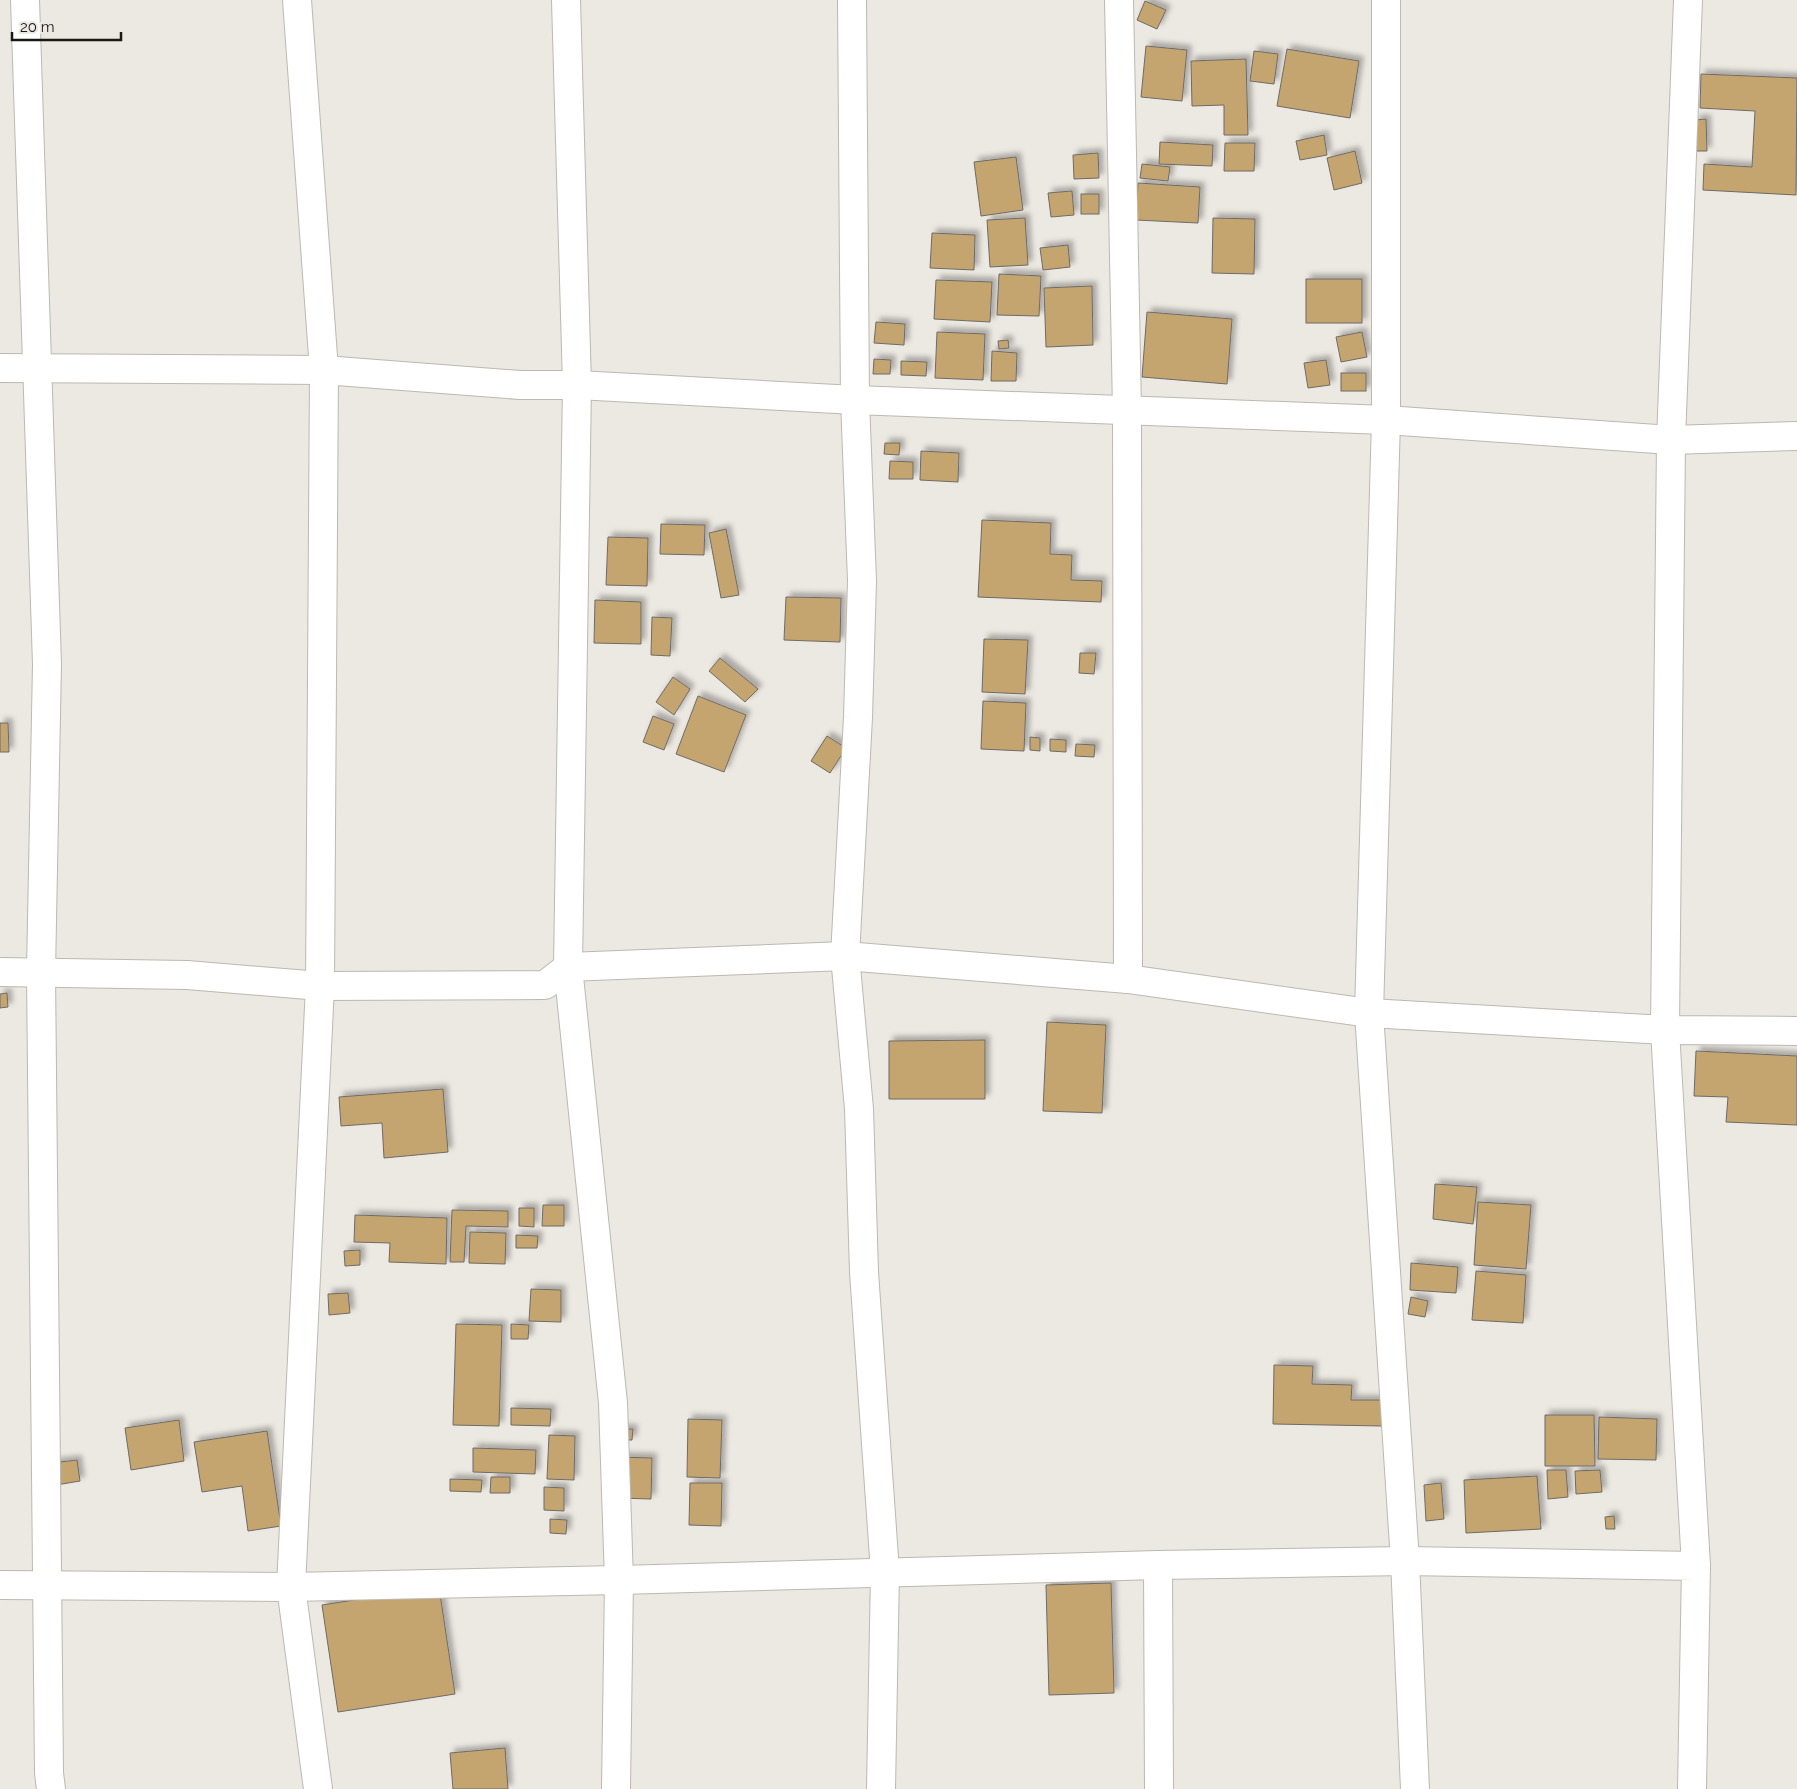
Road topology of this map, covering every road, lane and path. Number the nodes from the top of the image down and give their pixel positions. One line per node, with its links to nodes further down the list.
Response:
1 (25, 0): 8 (street)
2 (297, 0): 10 (street)
3 (566, 0): 11 (street)
4 (852, 0): 12 (street)
5 (1119, 0): 13 (street)
6 (1386, 0): 14 (street)
7 (1688, 0): 16 (street)
8 (38, 367): 9 (street); 10 (street); 20 (street)
9 (0, 368)
10 (324, 370): 11 (street); 22 (street)
11 (578, 385): 12 (street); 18 (street)
12 (855, 400): 13 (street); 17 (street)
13 (1127, 410): 14 (street); 21 (street)
14 (1386, 420): 16 (street); 23 (street)
15 (1797, 436): 16 (street)
16 (1671, 440): 24 (street)
17 (845, 956): 18 (street); 21 (street); 29 (street)
18 (568, 967): 22 (street); 30 (street)
19 (0, 972): 20 (street)
20 (41, 972): 22 (street); 32 (street)
21 (1128, 979): 23 (street)
22 (320, 986): 33 (street)
23 (1369, 1013): 24 (street); 26 (street)
24 (1665, 1030): 25 (street); 28 (street)
25 (1797, 1030)
26 (1405, 1562): 27 (street); 28 (street); 39 (street)
27 (1158, 1565): 29 (street); 38 (street)
28 (1696, 1566): 40 (street)
29 (885, 1572): 30 (street); 37 (street)
30 (619, 1580): 33 (street); 36 (street)
31 (0, 1585): 32 (street)
32 (48, 1585): 33 (street); 34 (street)
33 (291, 1587): 35 (street)
34 (51, 1789)
35 (318, 1789)
36 (616, 1789)
37 (881, 1789)
38 (1159, 1789)
39 (1415, 1789)
40 (1692, 1789)

